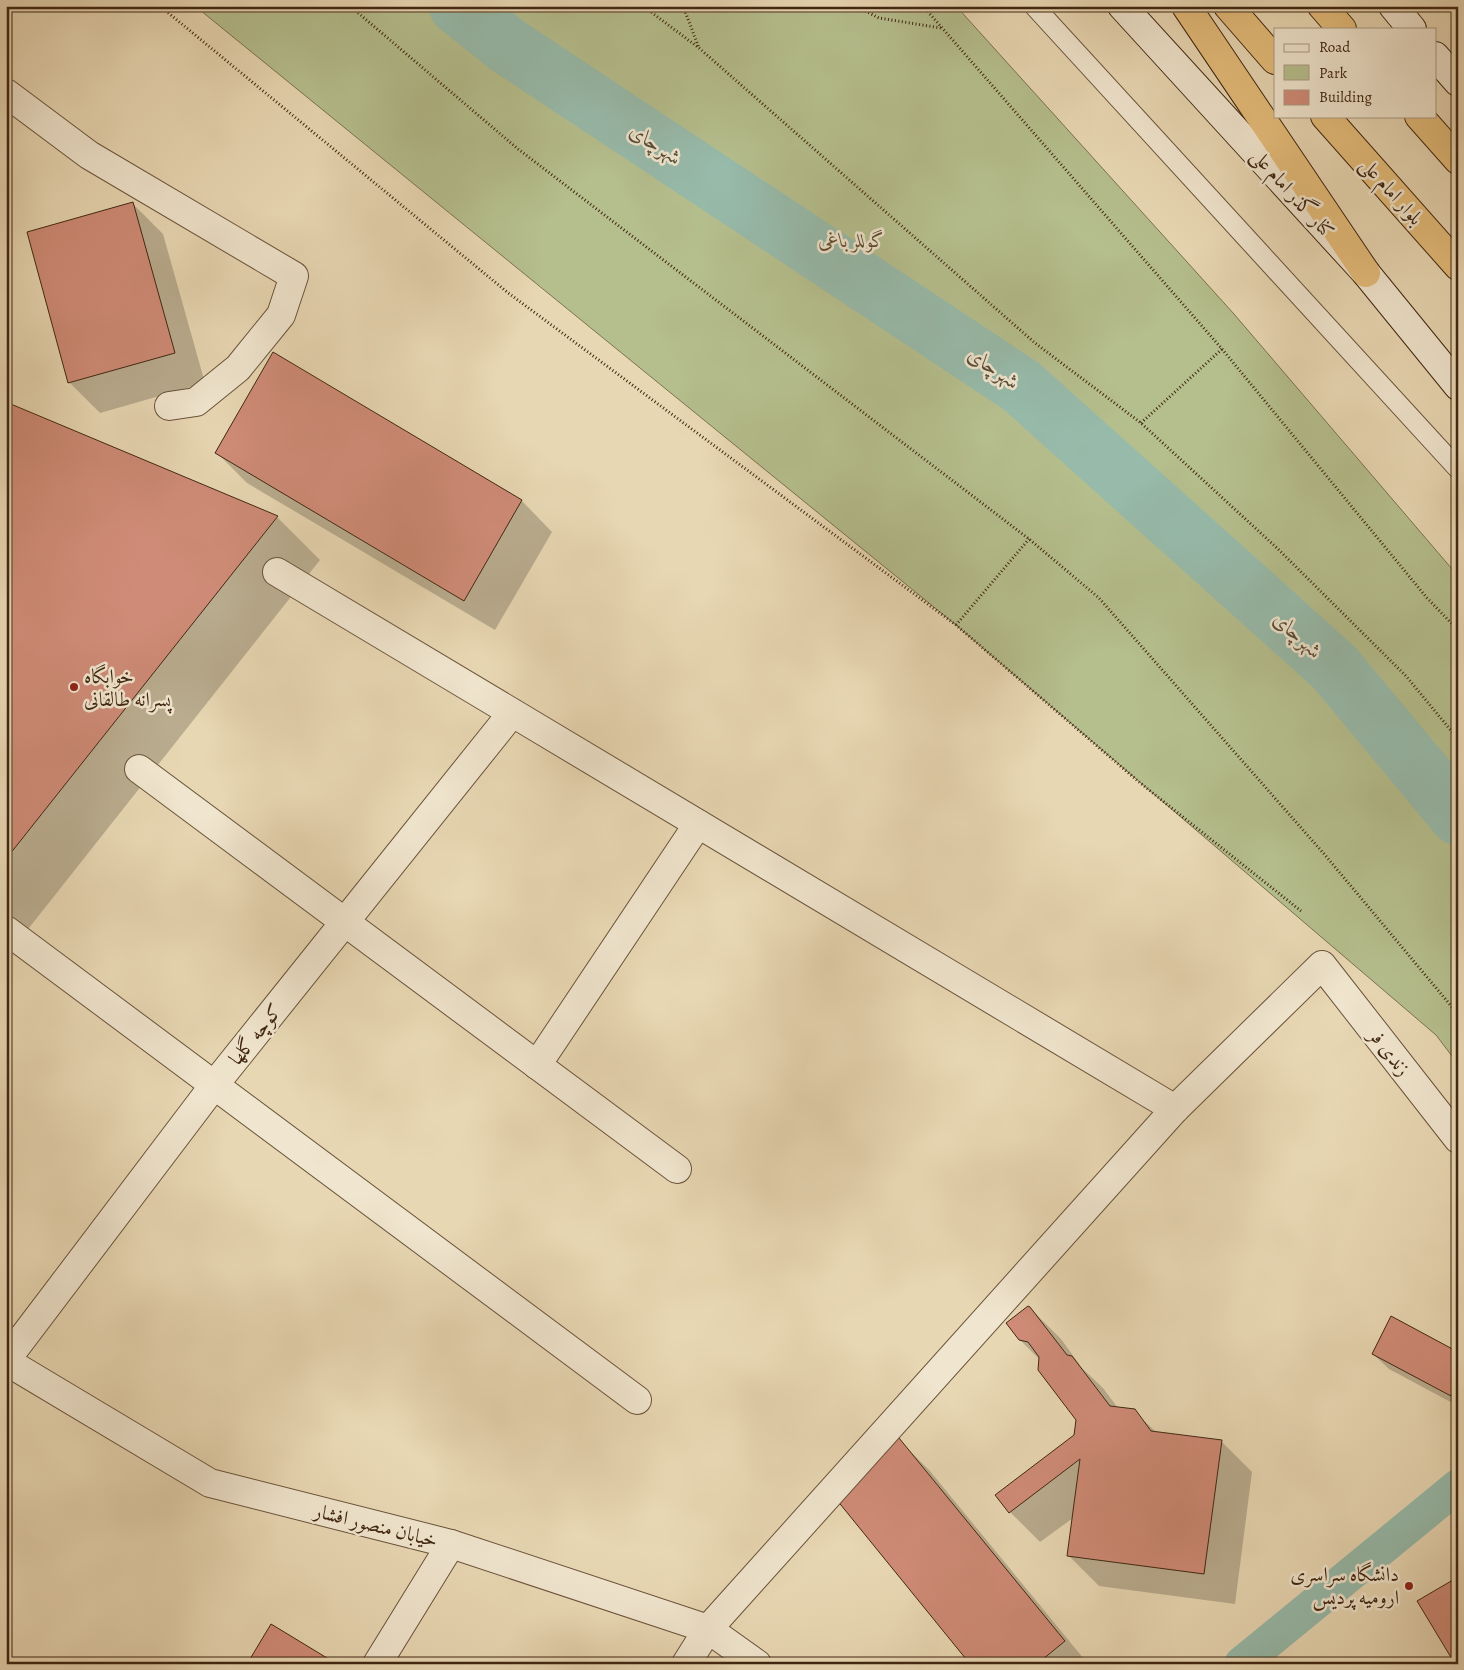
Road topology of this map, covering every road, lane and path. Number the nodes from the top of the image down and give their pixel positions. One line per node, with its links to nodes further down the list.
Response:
1 (160, 6): 33 (path)
2 (350, 6): 31 (path)
3 (643, 6): 16 (path)
4 (683, 6): 16 (path)
5 (856, 6): 13 (path)
6 (923, 6): 13 (path)
7 (1034, 6): 30 (lane)
8 (1122, 6): 25 (street, کنار گذر امام علی)
9 (1186, 6): 25 (highway)
10 (1228, 6): 18 (highway)
11 (1322, 6): 14 (highway)
12 (1393, 6): 15 (street)
13 (942, 28): 26 (path)
14 (1341, 28)
15 (1411, 28)
16 (699, 48): 29 (path)
17 (1436, 57): 19 (street)
18 (1274, 59)
19 (1458, 82)
20 (6, 93): 28 (street)
21 (1327, 118): 24 (highway, بلوار امام علی)
22 (1421, 118): 23 (highway)
23 (1458, 160)
24 (1458, 266)
25 (1366, 273): 27 (street, کنار گذر امام علی)
26 (1222, 349): 29 (path); 34 (path)
27 (1458, 386)
28 (169, 406)
29 (1141, 423): 36 (path)
30 (1458, 469)
31 (1029, 539): 33 (path); 42 (path)
32 (277, 572): 35 (street)
33 (956, 625): 39 (path)
34 (1458, 630)
35 (512, 713): 38 (street); 40 (street, کوچه گلها)
36 (1458, 739)
37 (139, 768): 40 (street)
38 (698, 824): 43 (street); 45 (street)
39 (1301, 911)
40 (345, 922): 43 (street); 44 (street, کوچه گلها)
41 (6, 930): 44 (street)
42 (1458, 1018)
43 (538, 1065): 47 (street)
44 (215, 1084): 48 (street, کوچه گلها); 49 (street)
45 (1175, 1109): 46 (street, زندی فر); 51 (street)
46 (1458, 1139)
47 (677, 1169)
48 (6, 1361): 50 (street, خیابان منصور افشار)
49 (637, 1400)
50 (451, 1544): 51 (street, خیابان منصور افشار); 52 (street)
51 (708, 1629): 53 (street); 54 (street, خیابان منصور افشار)
52 (377, 1664)
53 (686, 1664)
54 (757, 1664)

